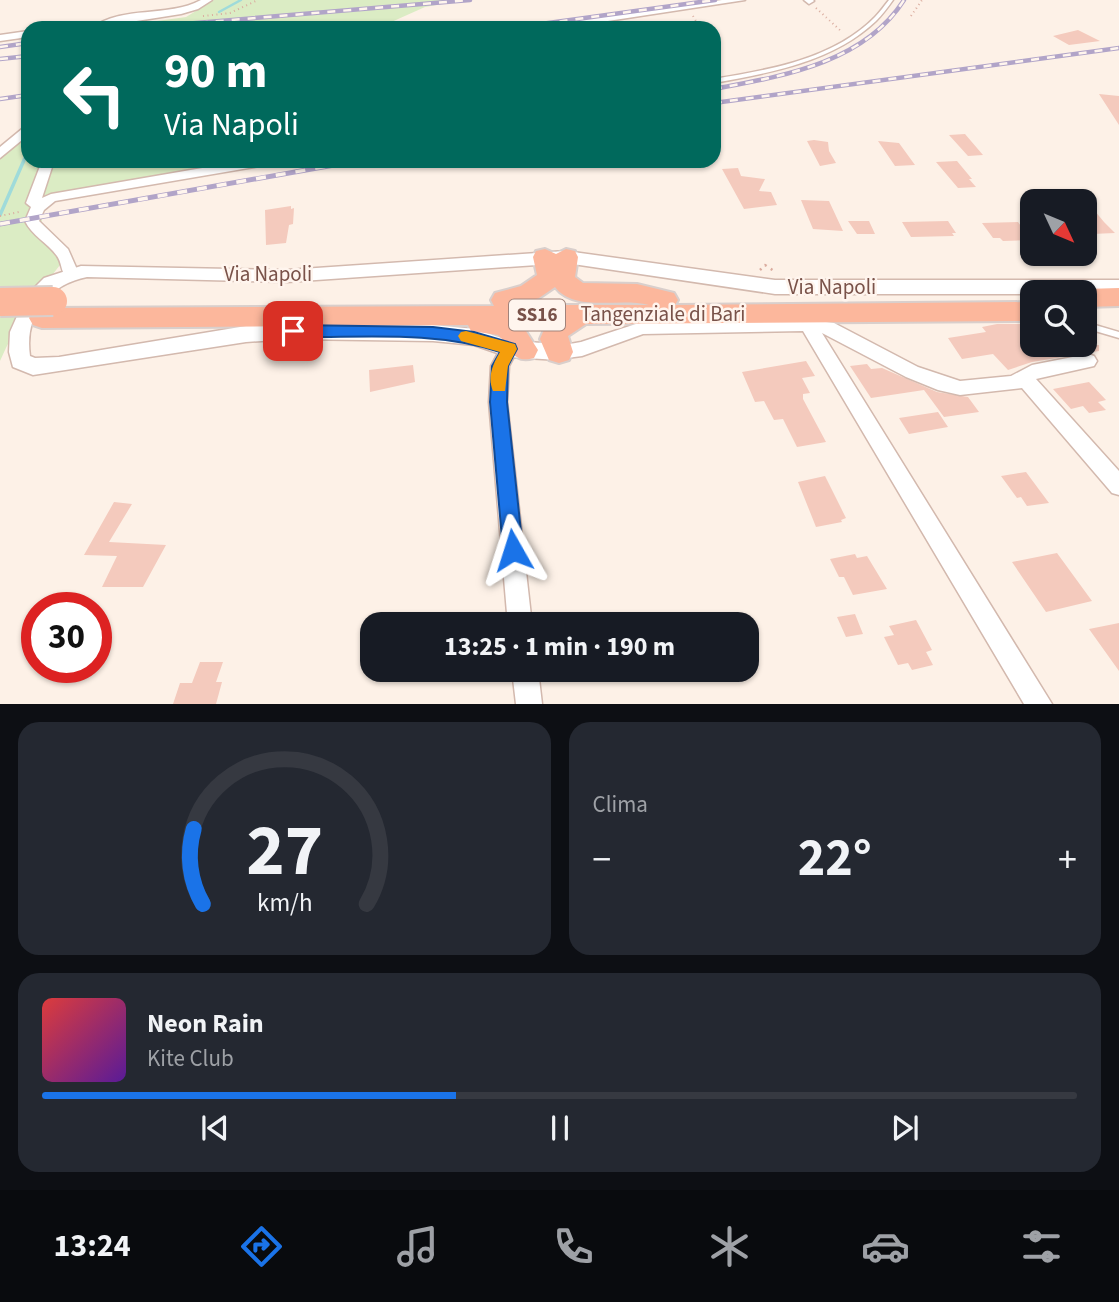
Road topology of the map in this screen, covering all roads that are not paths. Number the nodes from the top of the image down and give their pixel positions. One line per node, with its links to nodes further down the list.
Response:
1 (208, 0): 4 (street)
2 (741, 0): 5 (street)
3 (891, 0): 8 (lane)
4 (113, 21)
5 (592, 21)
6 (21, 35): 7 (street)
7 (0, 38)
8 (721, 79)
9 (21, 134): 10 (street)
10 (0, 154)
11 (46, 168): 13 (street)
12 (223, 168): 13 (street)
13 (38, 207): 15 (street)
14 (556, 257): 15 (street, Via Napoli); 16 (street, Via Napoli); 20 (highway); 21 (highway)
15 (71, 274): 33 (street, Via Napoli)
16 (1119, 287)
17 (1119, 297): 19 (highway)
18 (1020, 298): 21 (highway, Tangenziale di Bari / SS16)
19 (1097, 298)
20 (504, 300): 21 (highway, Tangenziale di Bari / SS16); 23 (highway, Tangenziale di Bari / SS16)
21 (665, 300)
22 (0, 302): 23 (highway, Tangenziale di Bari / SS16, bridge)
23 (48, 309): 28 (highway, Tangenziale di Bari / SS16); 29 (highway, Tangenziale di Bari / SS16)
24 (1119, 311): 26 (highway)
25 (1020, 312): 27 (highway, Tangenziale di Bari / SS16)
26 (1097, 312)
27 (580, 315): 28 (highway, Tangenziale di Bari / SS16); 34 (highway)
28 (424, 316): 33 (highway)
29 (0, 318)
30 (808, 325): 34 (street); 36 (street); 41 (street)
31 (1097, 329): 32 (lane)
32 (1119, 335)
33 (517, 350): 34 (street, Via Napoli); 38 (street)
34 (559, 352)
35 (1088, 361): 36 (street)
36 (1024, 379): 37 (street)
37 (1119, 486)
38 (519, 612)
39 (526, 682): 40 (street)
40 (528, 704)
41 (1039, 704)

